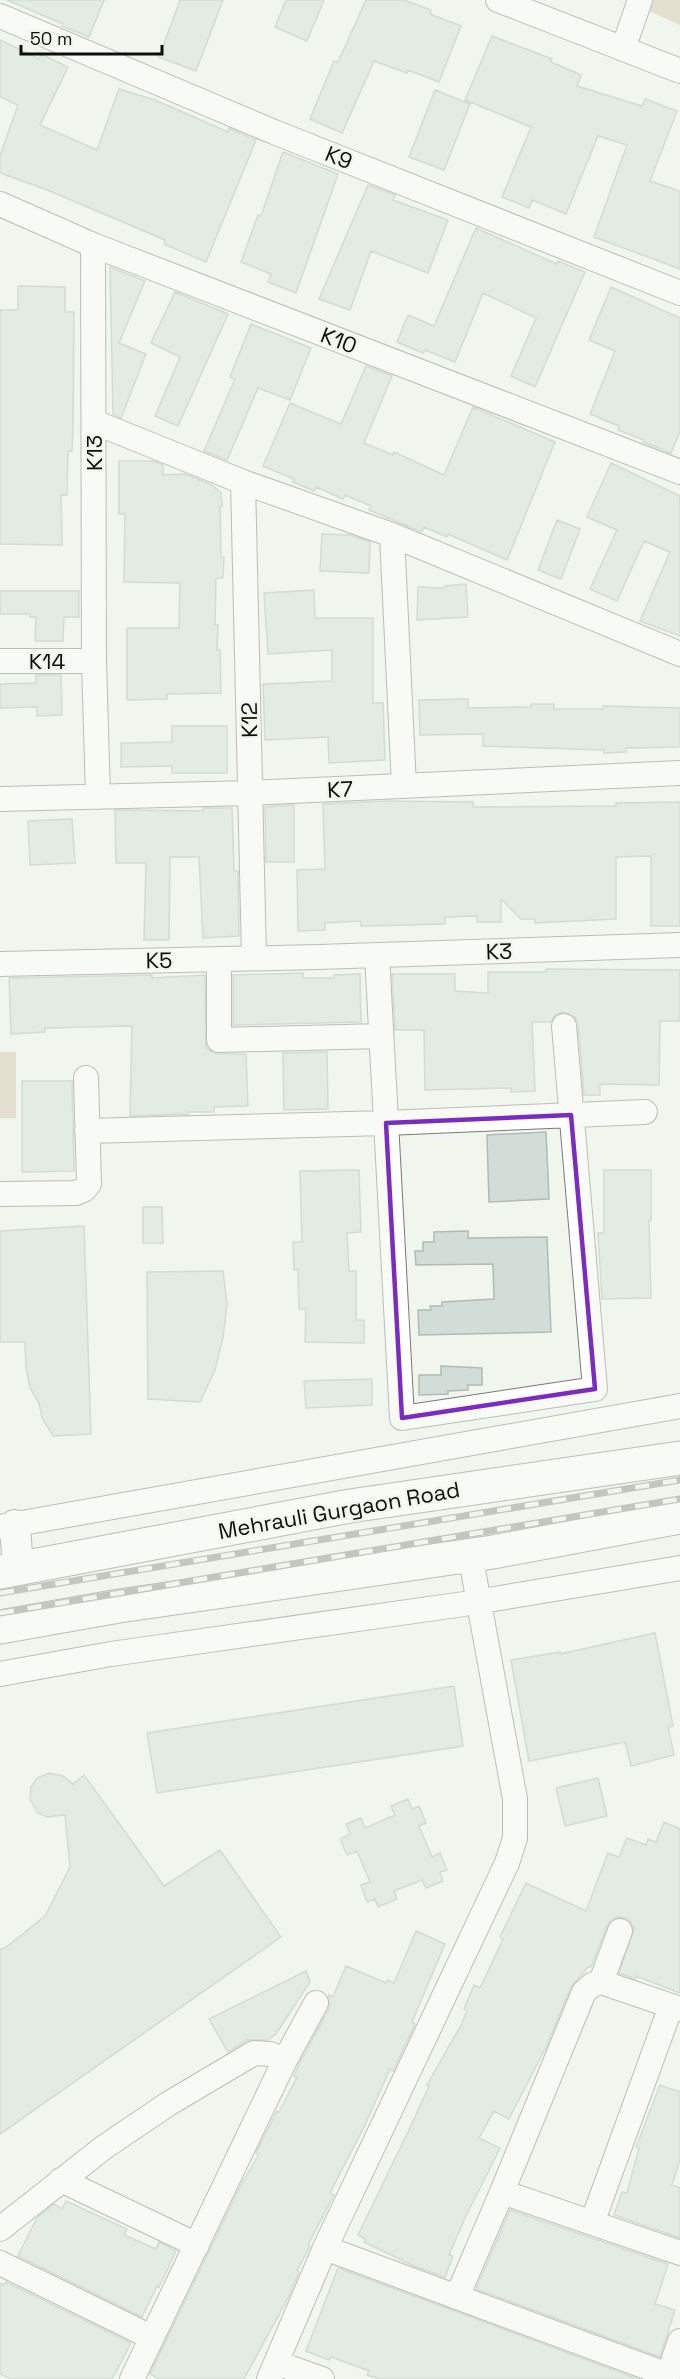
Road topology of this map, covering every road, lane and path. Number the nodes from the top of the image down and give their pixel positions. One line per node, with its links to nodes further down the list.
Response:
1 (498, 0): 4 (street)
2 (640, 0): 4 (street)
3 (0, 16): 8 (street, K9)
4 (623, 49): 5 (street)
5 (680, 71)
6 (1, 205): 7 (street, K10)
7 (93, 245): 9 (street, K13); 10 (street, K10)
8 (680, 293)
9 (94, 422): 11 (street); 15 (street, K13)
10 (680, 472)
11 (243, 482): 12 (street); 18 (street, K12)
12 (392, 535): 13 (street); 17 (street)
13 (680, 654)
14 (0, 661): 15 (street, K14)
15 (94, 661): 19 (street, K13)
16 (680, 773): 17 (street, K7)
17 (404, 786): 18 (street, K7)
18 (250, 793): 19 (street, K7); 24 (street, K12)
19 (99, 797): 20 (street, K7)
20 (0, 799)
21 (680, 945): 22 (street, K3)
22 (377, 955): 23 (street, K3); 28 (street)
23 (318, 957): 24 (street, K5)
24 (254, 958): 25 (street, K5)
25 (219, 959): 26 (street, K5); 28 (street)
26 (0, 964)
27 (564, 1026): 31 (street)
28 (381, 1036): 32 (street)
29 (86, 1078): 33 (street)
30 (645, 1112): 31 (street)
31 (572, 1115): 32 (street); 32 (street)
32 (386, 1123): 33 (street)
33 (87, 1131): 34 (street)
34 (0, 1194)
35 (680, 1406): 38 (street)
36 (680, 1458): 41 (highway, Mehrauli Gurgaon Road)
37 (680, 1517): 39 (highway)
38 (8, 1526): 41 (main road)
39 (470, 1554): 42 (street); 43 (highway)
40 (680, 1568): 42 (street)
41 (9, 1570)
42 (480, 1601): 44 (street); 55 (street)
43 (0, 1628)
44 (0, 1674)
45 (621, 1931): 46 (street)
46 (601, 1982): 48 (street); 51 (street)
47 (316, 2003): 49 (street)
48 (675, 2007): 52 (street)
49 (285, 2060): 50 (street); 54 (street)
50 (61, 2180): 53 (street); 54 (street)
51 (502, 2193): 52 (street); 58 (street)
52 (592, 2223): 56 (street)
53 (0, 2229)
54 (197, 2244): 59 (street)
55 (325, 2248): 58 (street); 61 (street)
56 (680, 2253)
57 (0, 2263): 59 (street)
58 (458, 2298): 62 (street)
59 (151, 2337): 63 (street)
60 (680, 2341): 62 (street)
61 (273, 2371): 64 (street)
62 (667, 2377)
63 (132, 2379)
64 (322, 2379)

